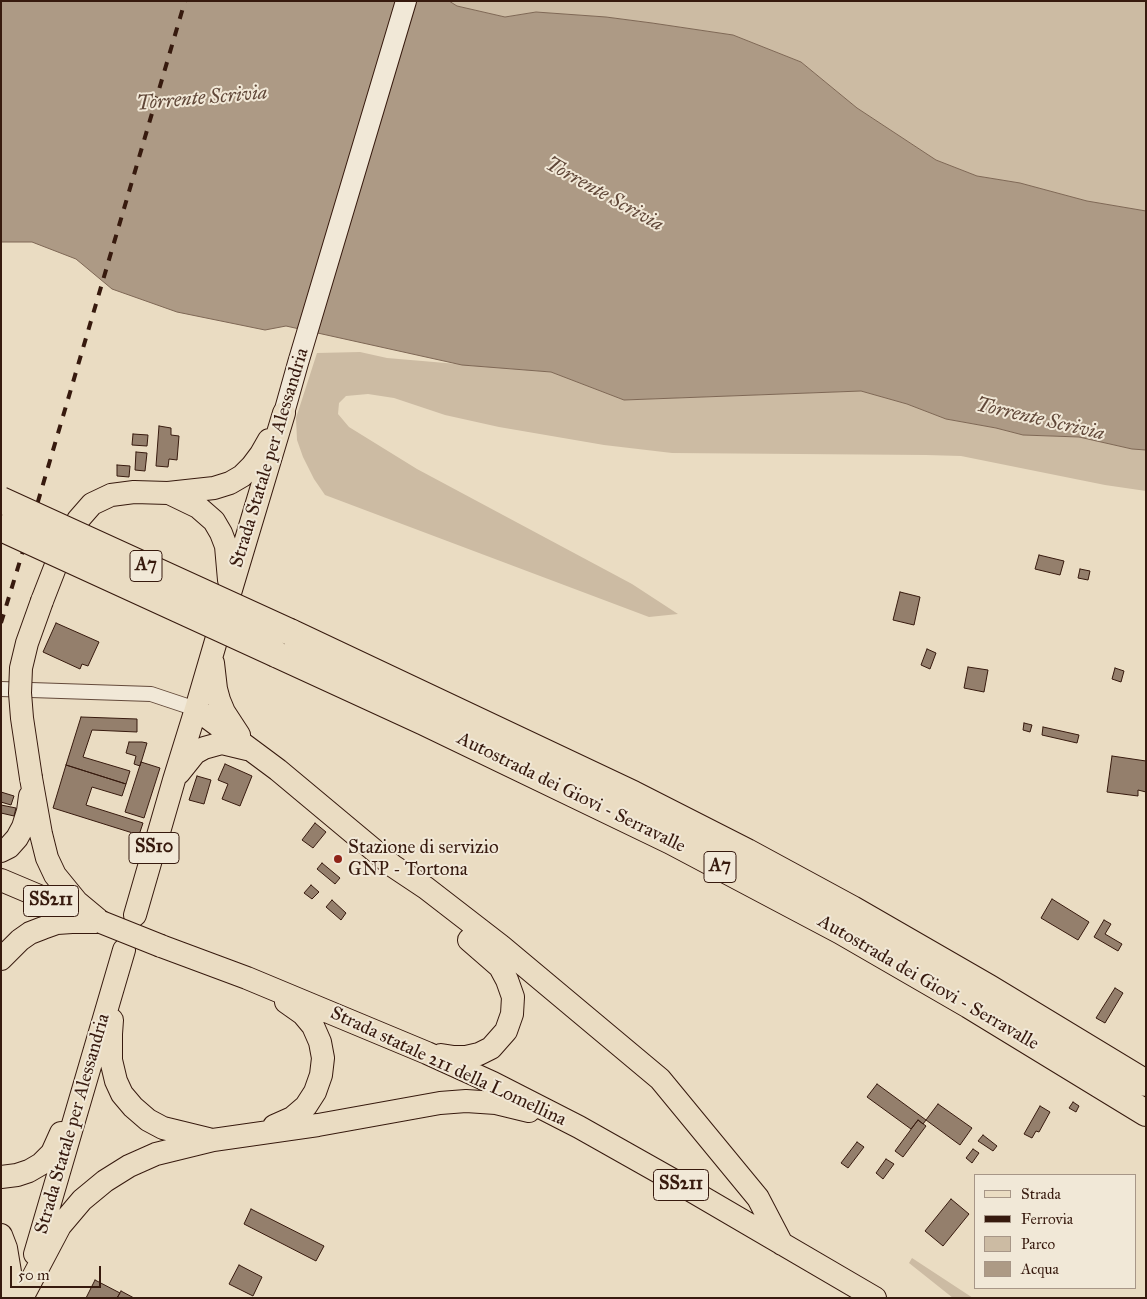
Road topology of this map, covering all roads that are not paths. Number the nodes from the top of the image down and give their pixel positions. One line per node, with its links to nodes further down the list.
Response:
1 (406, 1): 2 (main road, Strada Statale per Alessandria)
2 (284, 413): 3 (main road); 6 (main road, Strada Statale per Alessandria)
3 (168, 493): 6 (main road); 11 (main road, bridge)
4 (1, 500): 24 (highway, Autostrada dei Giovi - Serravalle / A7, bridge)
5 (1, 528): 25 (highway, Autostrada dei Giovi - Serravalle / A7, bridge)
6 (230, 592): 7 (main road, Strada Statale per Alessandria)
7 (212, 655): 9 (main road, Strada Statale per Alessandria); 10 (main road)
8 (1, 689): 9 (street)
9 (196, 709): 10 (main road); 12 (main road, Strada Statale per Alessandria)
10 (250, 750): 12 (main road); 14 (main road)
11 (31, 778): 13 (main road); 17 (main road)
12 (174, 780): 16 (main road, Strada Statale per Alessandria / SS10)
13 (1, 851)
14 (393, 866): 22 (main road); 31 (main road)
15 (1, 880): 17 (main road, Strada statale 211 della Lomellina / SS211)
16 (134, 915)
17 (102, 922): 19 (main road); 21 (main road, Strada statale 211 della Lomellina / SS211, bridge)
18 (124, 950): 20 (main road, Strada Statale per Alessandria)
19 (1, 958)
20 (118, 974): 23 (main road, Strada Statale per Alessandria); 28 (main road)
21 (247, 978): 22 (main road, Strada statale 211 della Lomellina / SS211); 27 (main road)
22 (427, 1053): 26 (main road, Strada statale 211 della Lomellina / SS211)
23 (88, 1073): 29 (main road); 33 (main road, Strada Statale per Alessandria)
24 (1146, 1083)
25 (1146, 1114)
26 (579, 1127): 27 (main road); 31 (main road, Strada statale 211 della Lomellina / SS211)
27 (262, 1132): 28 (main road)
28 (213, 1140): 33 (main road)
29 (1, 1177)
30 (1, 1235): 32 (main road)
31 (782, 1244): 34 (main road, Strada statale 211 della Lomellina / SS211)
32 (10, 1298)
33 (22, 1298)
34 (875, 1298)

